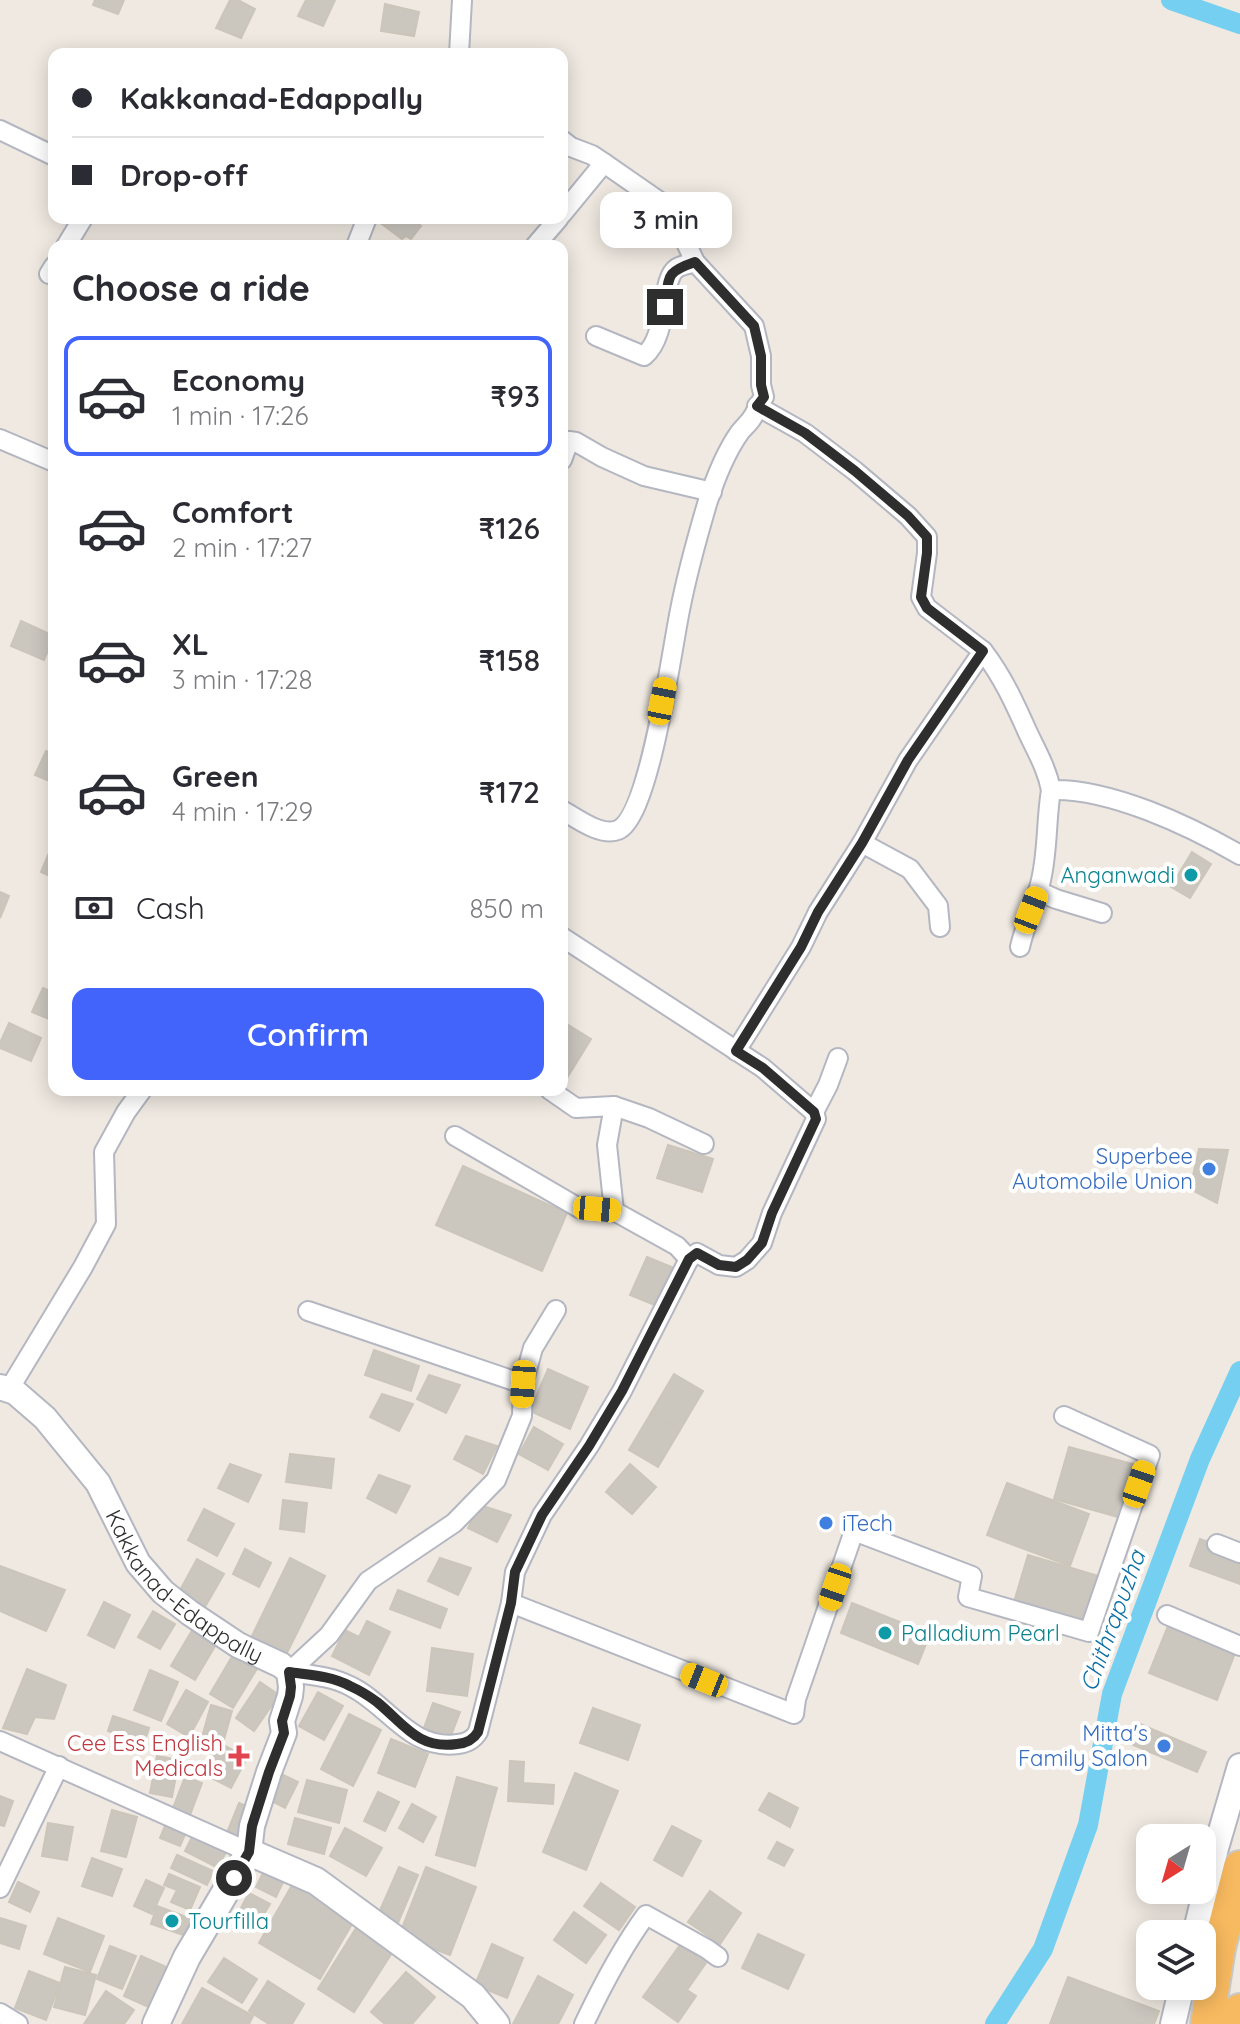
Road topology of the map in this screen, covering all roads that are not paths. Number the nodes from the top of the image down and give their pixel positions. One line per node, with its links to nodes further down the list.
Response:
1 (462, 0): 2 (street)
2 (459, 48)
3 (0, 130): 5 (street)
4 (568, 145): 6 (street)
5 (48, 153)
6 (604, 163): 7 (street); 10 (street)
7 (568, 206)
8 (553, 224): 9 (street)
9 (540, 240)
10 (695, 262): 11 (street); 12 (street)
11 (596, 336)
12 (757, 406): 16 (street); 17 (street)
13 (0, 439): 15 (street)
14 (568, 444): 16 (street)
15 (48, 459)
16 (712, 492): 19 (street)
17 (983, 651): 18 (street); 20 (street)
18 (1051, 790): 21 (street); 22 (street)
19 (568, 813)
20 (862, 843): 24 (street); 27 (street)
21 (1240, 855)
22 (1038, 891): 23 (street); 26 (street)
23 (1102, 913)
24 (940, 927)
25 (568, 941): 27 (street)
26 (1020, 947)
27 (736, 1051): 32 (street)
28 (838, 1058): 32 (street)
29 (138, 1096): 40 (street)
30 (559, 1096): 31 (street)
31 (614, 1106): 34 (street); 35 (street)
32 (814, 1112): 36 (street)
33 (455, 1136): 35 (street)
34 (704, 1144)
35 (614, 1211): 36 (street)
36 (689, 1259): 44 (street)
37 (556, 1310): 39 (street)
38 (308, 1311): 39 (street)
39 (523, 1384): 47 (street)
40 (4, 1389): 47 (street, Kakkanad-Edappally)
41 (1064, 1416): 44 (street)
42 (1217, 1544): 43 (street)
43 (1240, 1553)
44 (511, 1603): 47 (street)
45 (1167, 1615): 46 (street)
46 (1240, 1646)
47 (289, 1672): 51 (street, Kakkanad-Edappally)
48 (0, 1741): 49 (street)
49 (59, 1766): 51 (street); 53 (street)
50 (1240, 1766): 54 (street)
51 (249, 1852): 60 (main road); 61 (main road)
52 (1240, 1867): 64 (highway)
53 (0, 1888)
54 (1198, 1920)
55 (718, 1957): 62 (street)
56 (1179, 2000): 63 (street)
57 (1240, 2010): 65 (highway)
58 (0, 2013): 59 (street)
59 (18, 2024)
60 (156, 2024)
61 (496, 2024)
62 (584, 2024)
63 (1173, 2024)
64 (1207, 2024)
65 (1237, 2024)

